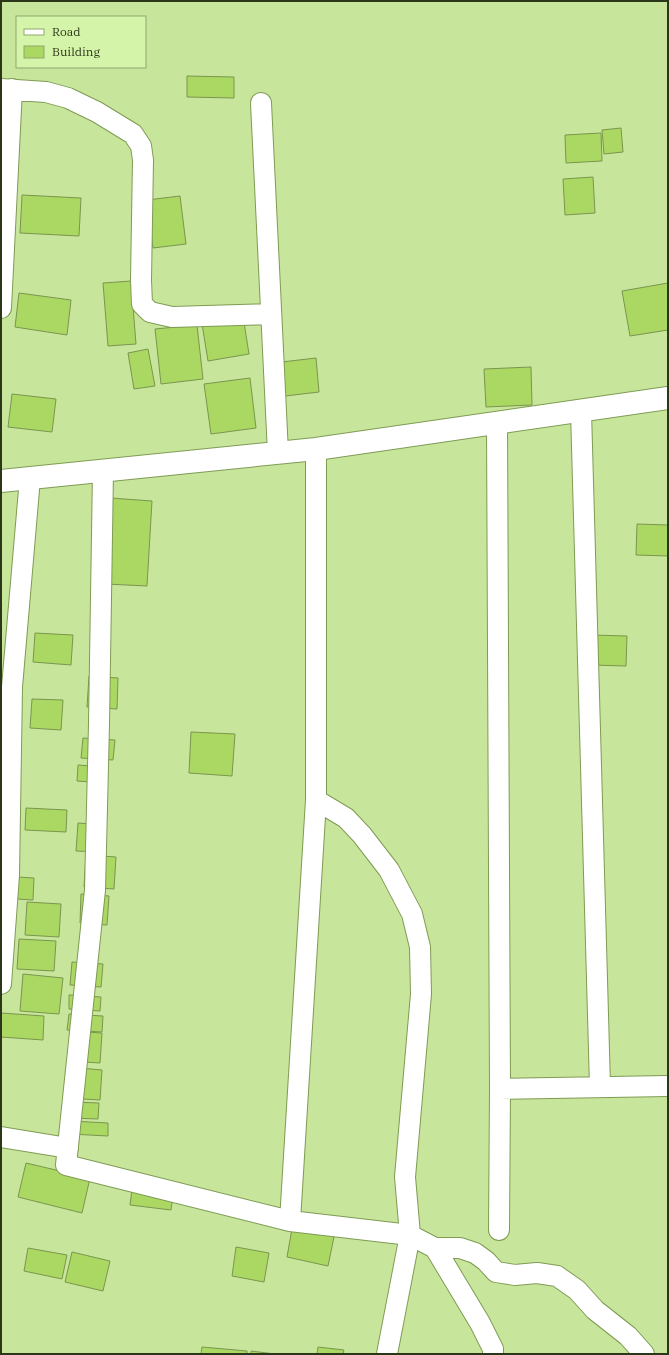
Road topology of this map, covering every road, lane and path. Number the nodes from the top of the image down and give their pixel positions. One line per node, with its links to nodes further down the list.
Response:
1 (6, 89): 3 (street); 4 (street)
2 (260, 103): 4 (street)
3 (1, 308)
4 (271, 314): 9 (street)
5 (668, 398): 6 (street)
6 (581, 411): 7 (street); 16 (street)
7 (497, 423): 8 (street); 18 (street)
8 (316, 449): 9 (street); 14 (street)
9 (278, 453): 10 (street)
10 (103, 471): 11 (street); 20 (street)
11 (30, 478): 12 (street); 13 (street)
12 (1, 481)
13 (7, 687): 15 (street)
14 (316, 800): 21 (street); 23 (street)
15 (1, 984)
16 (600, 1086): 17 (street); 18 (street)
17 (668, 1086)
18 (500, 1089): 22 (street)
19 (1, 1137): 20 (street)
20 (68, 1148): 21 (street)
21 (290, 1221): 23 (street)
22 (499, 1230)
23 (410, 1235): 24 (street); 25 (street)
24 (435, 1248): 26 (street); 27 (street)
25 (387, 1354)
26 (493, 1354)
27 (644, 1354)

